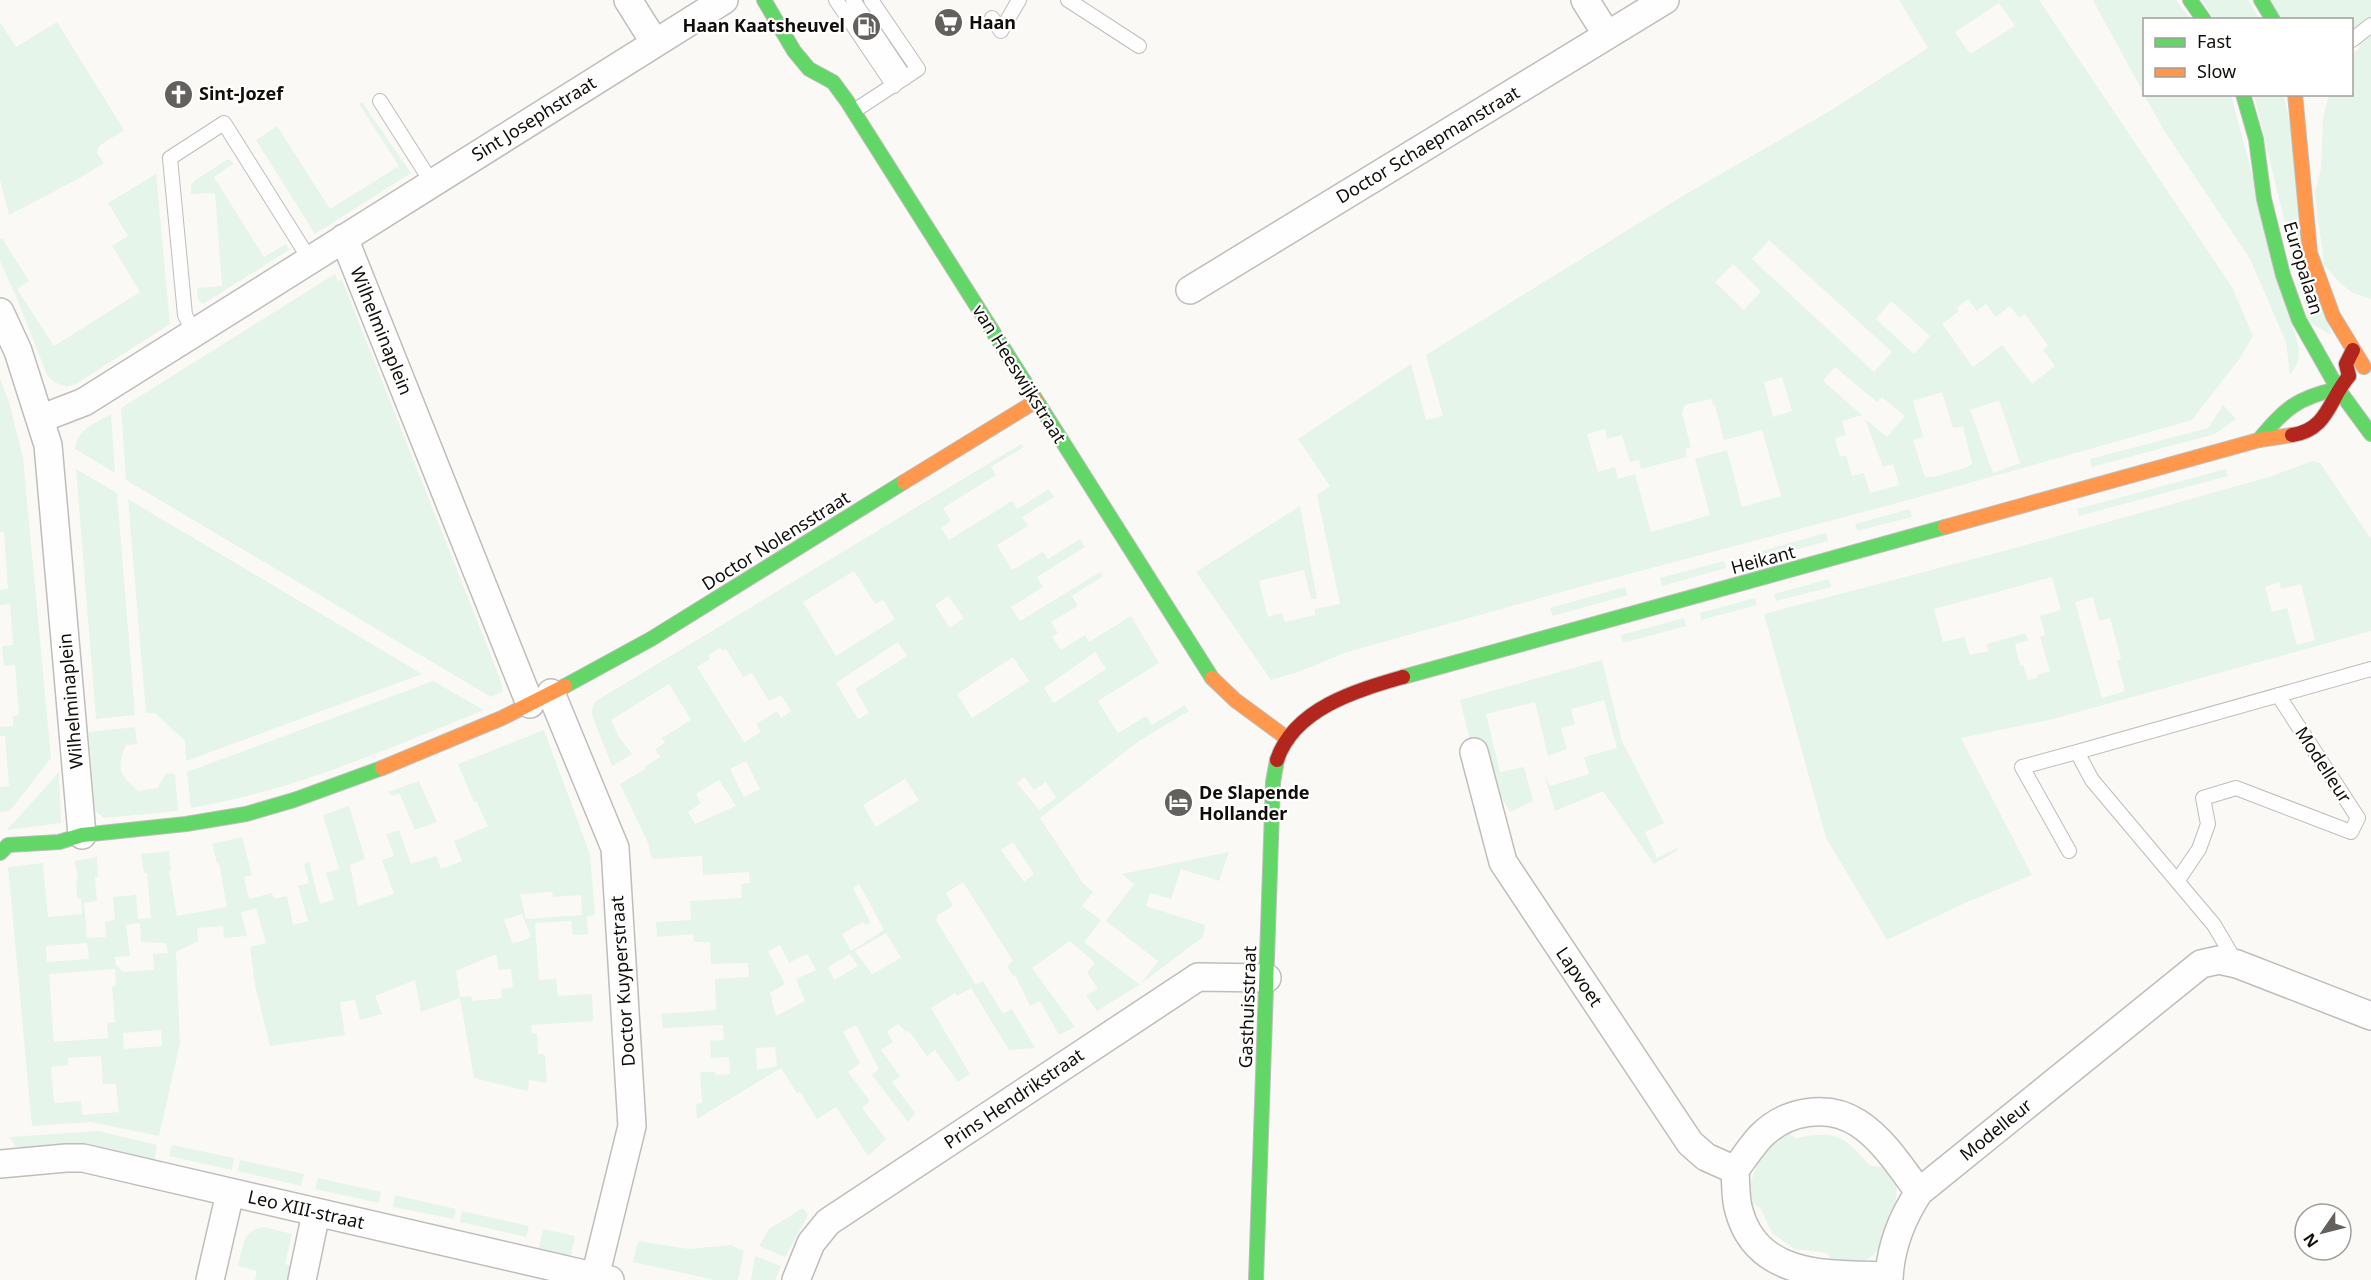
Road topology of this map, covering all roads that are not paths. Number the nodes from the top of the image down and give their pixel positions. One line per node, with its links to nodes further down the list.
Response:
1 (627, 0): 19 (street)
2 (724, 0): 19 (street, Sint Josephstraat)
3 (764, 0): 26 (street, van Heeswijkstraat)
4 (836, 0): 21 (lane)
5 (853, 0): 21 (lane)
6 (871, 0): 21 (lane)
7 (1019, 0): 13 (lane)
8 (1068, 0): 20 (lane)
9 (1585, 0): 17 (street)
10 (1665, 0): 17 (street, Doctor Schaepmanstraat)
11 (2190, 0): 14 (street)
12 (2261, 0): 15 (street)
13 (992, 18)
14 (2203, 18)
15 (2272, 18)
16 (2371, 26): 18 (lane)
17 (1607, 35): 31 (street, Doctor Schaepmanstraat)
18 (2353, 39)
19 (655, 43): 28 (street, Sint Josephstraat)
20 (1139, 46)
21 (900, 82): 26 (lane)
22 (2243, 96): 36 (street, Europalaan)
23 (2295, 96): 27 (street, Europalaan)
24 (380, 101): 28 (lane)
25 (2308, 103): 27 (lane)
26 (854, 111): 37 (street, van Heeswijkstraat)
27 (2299, 121): 34 (street, Europalaan)
28 (432, 183): 29 (street, Sint Josephstraat)
29 (344, 238): 30 (street); 43 (street, Wilhelminaplein)
30 (310, 260): 33 (street); 33 (lane)
31 (1190, 290)
32 (0, 312): 38 (street, Wilhelminaplein)
33 (194, 333): 38 (street)
34 (2357, 347): 35 (street, Europalaan); 36 (street, Heikant)
35 (2371, 377)
36 (2338, 389): 39 (street, Europalaan); 40 (street); 40 (street, Heikant)
37 (1036, 401): 43 (street, Doctor Nolensstraat); 44 (street, van Heeswijkstraat)
38 (40, 419): 47 (street, Wilhelminaplein)
39 (2371, 434)
40 (2259, 440): 44 (street, Heikant)
41 (2371, 669): 42 (lane)
42 (2278, 695): 45 (lane); 50 (lane, Modelleur)
43 (541, 698): 47 (street); 61 (street, Doctor Kuyperstraat)
44 (1288, 739): 52 (street, Gasthuisstraat)
45 (2077, 752): 48 (lane); 50 (lane)
46 (1474, 753): 55 (street, Lapvoet)
47 (82, 835): 49 (street)
48 (2069, 851)
49 (0, 853)
50 (2178, 880): 51 (lane)
51 (2237, 964): 53 (street, Modelleur); 56 (street, Modelleur)
52 (1267, 978): 65 (street, Prins Hendrikstraat); 66 (street, Gasthuisstraat)
53 (2371, 1016)
54 (0, 1158): 57 (street, Leo XIII-straat)
55 (1735, 1170): 56 (street); 59 (street)
56 (1919, 1192): 62 (street, Modelleur)
57 (230, 1193): 58 (street, Leo XIII-straat); 63 (street)
58 (316, 1213): 60 (street, Leo XIII-straat); 64 (street)
59 (1780, 1273): 62 (street)
60 (562, 1275): 61 (street, Leo XIII-straat)
61 (603, 1278)
62 (1889, 1278)
63 (210, 1280)
64 (302, 1280)
65 (796, 1280)
66 (1256, 1280)

